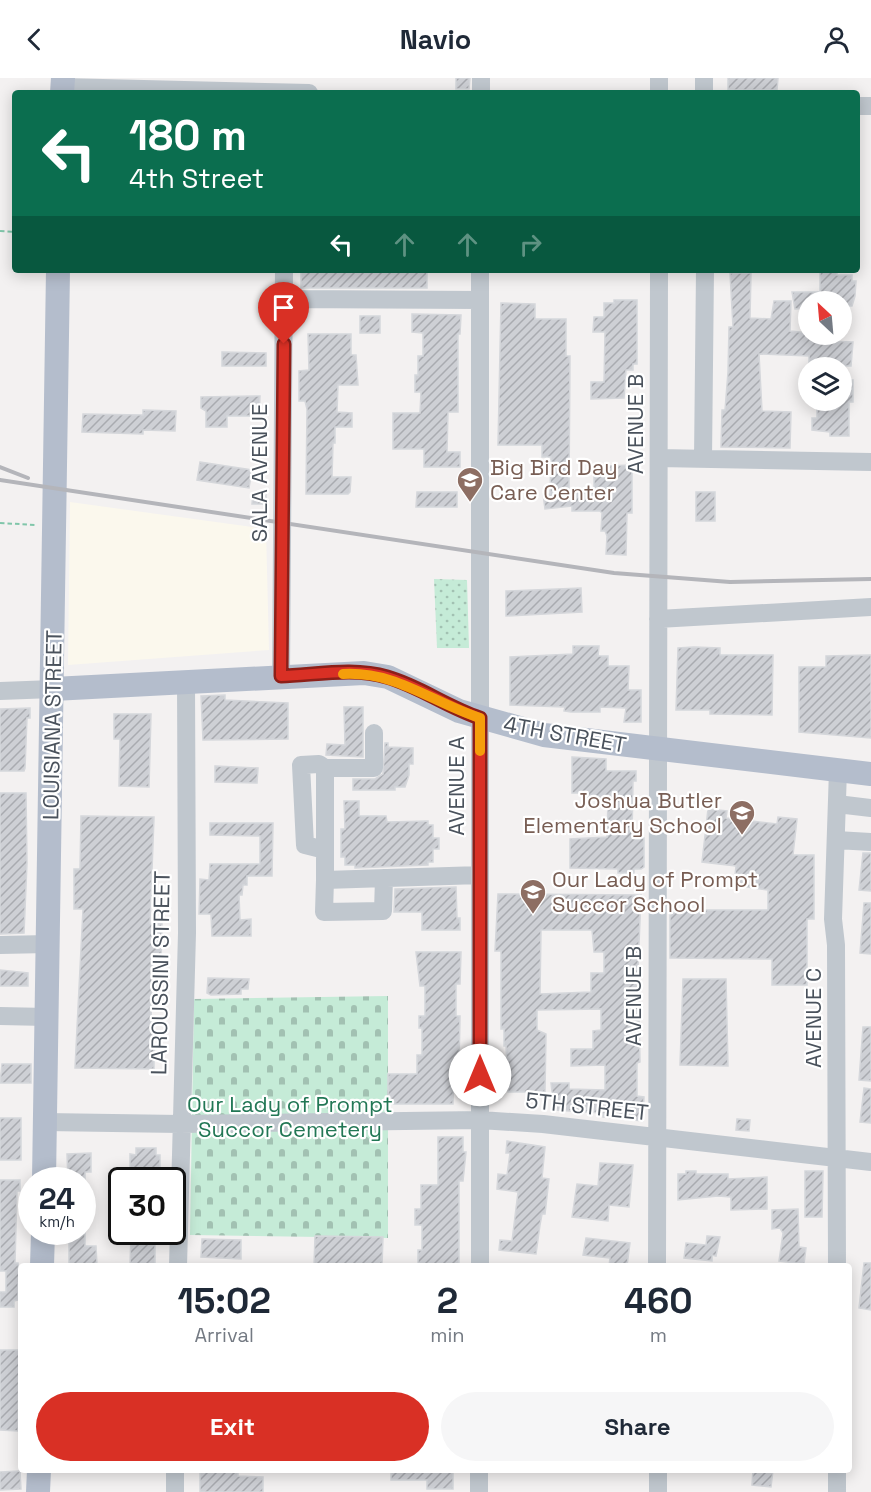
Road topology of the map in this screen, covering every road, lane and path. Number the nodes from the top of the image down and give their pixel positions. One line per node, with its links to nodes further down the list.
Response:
1 (62, 86): 2 (street)
2 (139, 90)
3 (58, 273): 14 (main road, LOUISIANA STREET)
4 (284, 273): 8 (street, SALA AVENUE)
5 (480, 273): 9 (street, AVENUE A)
6 (659, 273): 10 (street, AVENUE B)
7 (705, 273): 11 (street)
8 (284, 299): 9 (street); 17 (street, SALA AVENUE)
9 (480, 300): 21 (street, AVENUE A)
10 (659, 459): 11 (street); 16 (street, AVENUE B)
11 (703, 459): 12 (street)
12 (871, 462)
13 (0, 523): 14 (path)
14 (55, 525): 19 (main road, LOUISIANA STREET)
15 (871, 607): 16 (street)
16 (658, 619): 23 (street, AVENUE B)
17 (281, 676): 18 (main road, 4TH STREET); 21 (main road, 4TH STREET)
18 (186, 681): 19 (main road, 4TH STREET); 41 (street, LAROUSSINI STREET)
19 (53, 688): 20 (street); 35 (main road, LOUISIANA STREET)
20 (0, 691)
21 (480, 718): 23 (main road, 4TH STREET); 32 (street, AVENUE A)
22 (374, 734): 24 (street)
23 (658, 749): 25 (main road, 4TH STREET); 42 (street, AVENUE B)
24 (325, 768): 31 (street); 31 (street)
25 (838, 770): 26 (main road, 4TH STREET); 27 (street, AVENUE C)
26 (871, 774)
27 (837, 804): 28 (street); 29 (street, AVENUE C)
28 (871, 808)
29 (836, 840): 30 (street); 43 (street, AVENUE C)
30 (871, 842)
31 (325, 850): 34 (street)
32 (480, 875): 33 (street); 39 (street, AVENUE A)
33 (384, 878): 34 (street); 34 (street)
34 (325, 880)
35 (48, 944): 36 (street); 38 (main road, LOUISIANA STREET)
36 (0, 945)
37 (0, 1016): 38 (street)
38 (47, 1017): 40 (main road, LOUISIANA STREET)
39 (480, 1120): 41 (street, 5TH STREET); 42 (street, 5TH STREET); 49 (street, AVENUE A)
40 (45, 1122): 41 (street, 5TH STREET); 45 (main road, LOUISIANA STREET)
41 (180, 1124): 48 (street, LAROUSSINI STREET)
42 (657, 1137): 43 (street, 5TH STREET); 50 (street, AVENUE B)
43 (837, 1158): 44 (street, 5TH STREET); 51 (street, AVENUE C)
44 (871, 1162)
45 (44, 1167)
46 (43, 1245): 47 (main road)
47 (42, 1263)
48 (178, 1263)
49 (480, 1263)
50 (657, 1263)
51 (837, 1263)
52 (39, 1473): 57 (main road)
53 (175, 1473): 58 (street)
54 (479, 1473): 59 (street)
55 (658, 1473): 60 (street)
56 (837, 1473): 61 (street)
57 (38, 1492)
58 (175, 1492)
59 (479, 1492)
60 (658, 1492)
61 (837, 1492)

